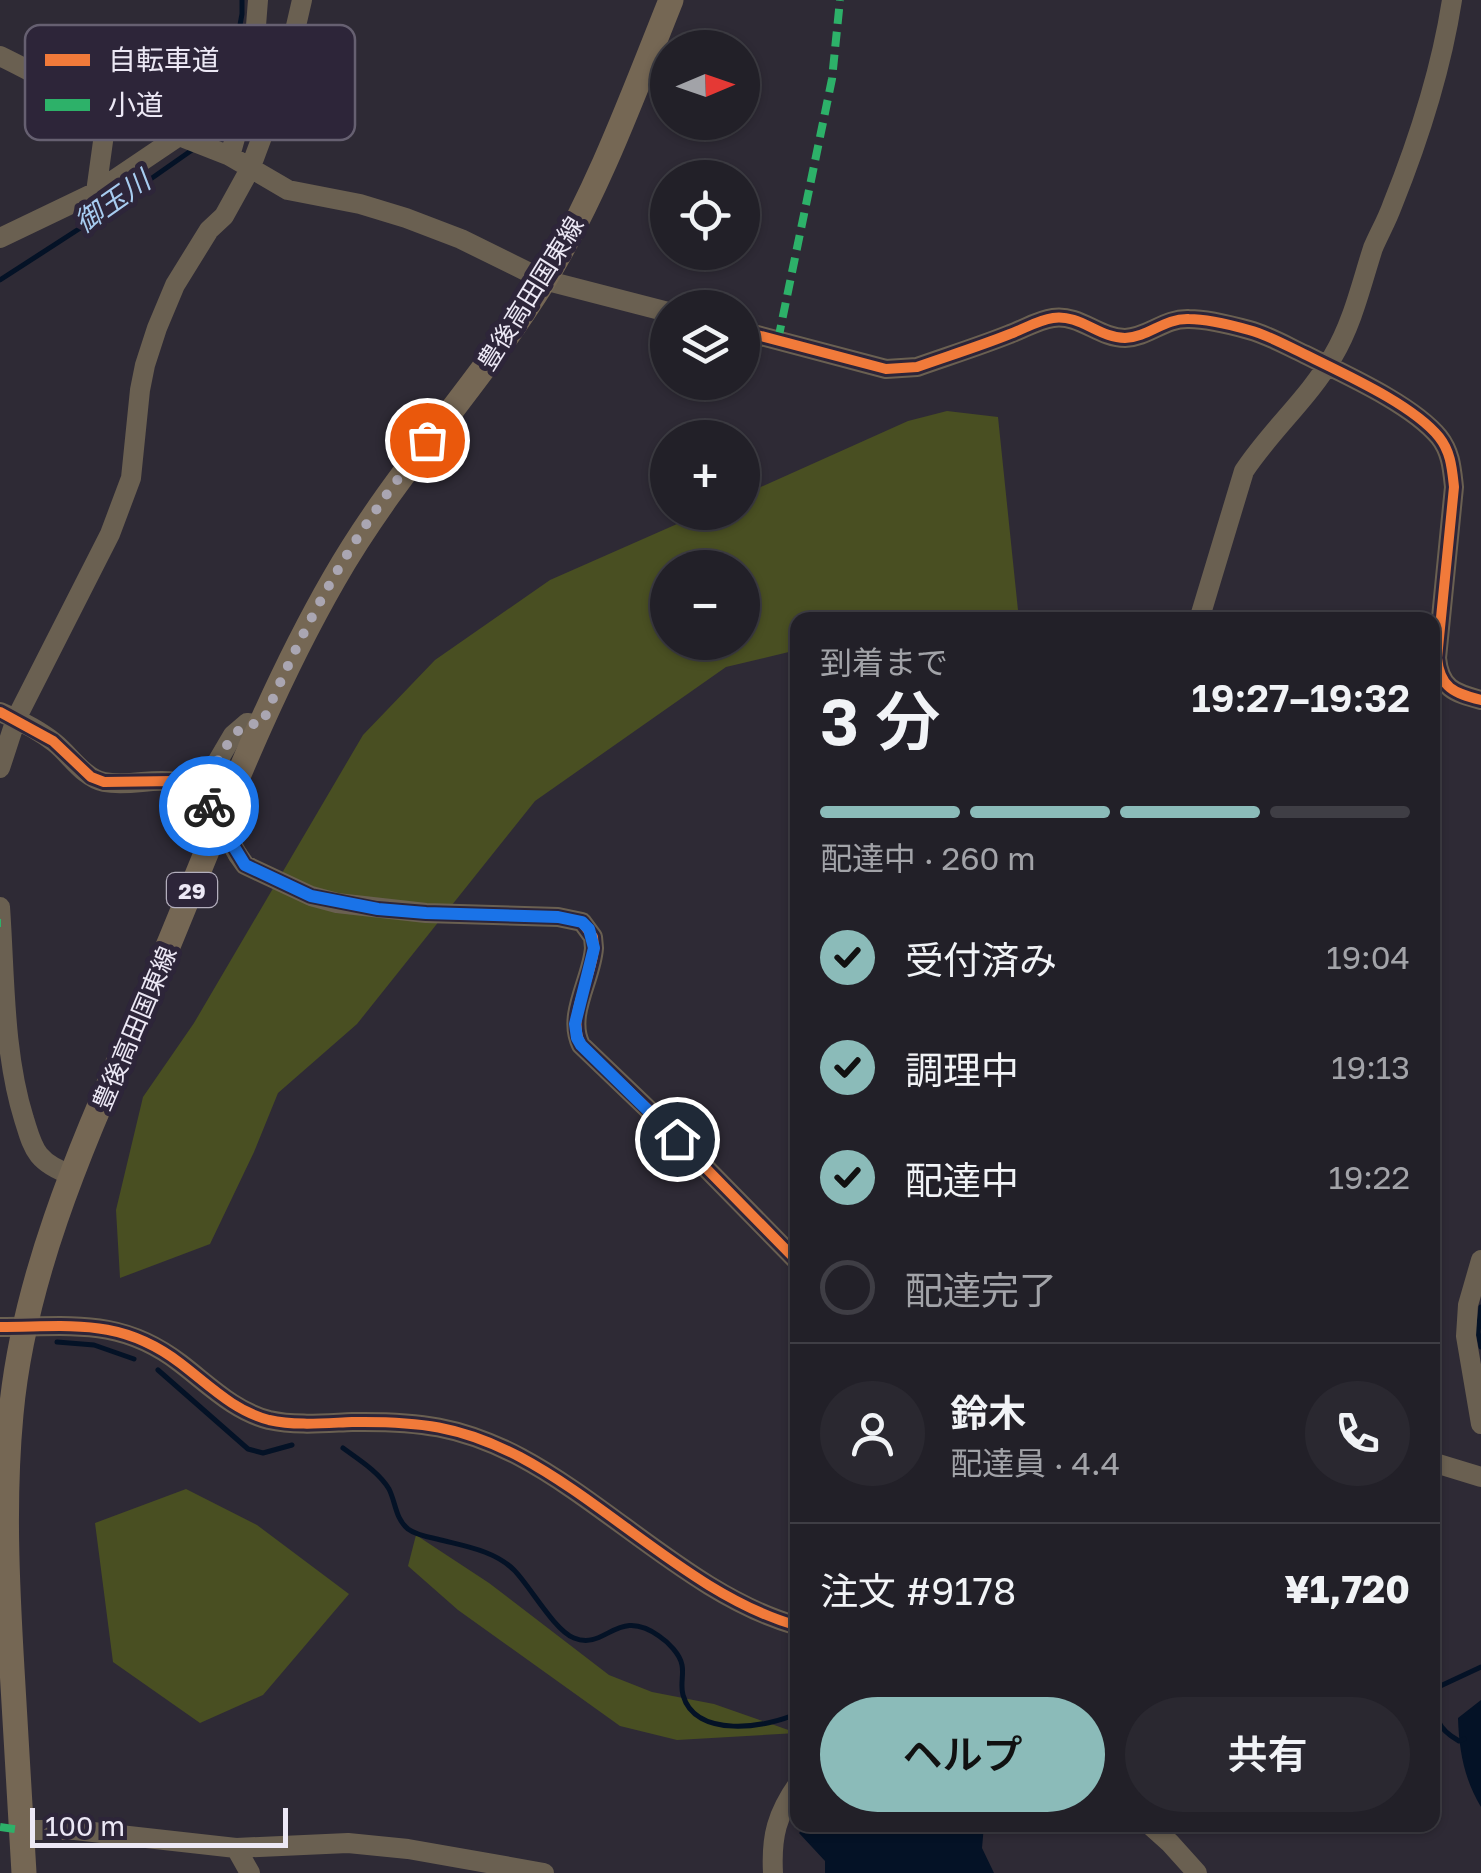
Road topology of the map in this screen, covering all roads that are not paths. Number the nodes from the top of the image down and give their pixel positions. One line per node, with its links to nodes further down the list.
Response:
1 (258, 0): 5 (street)
2 (302, 0): 6 (street)
3 (671, 0): 18 (main road, 豊後高田国東線 / 29)
4 (1452, 0): 21 (street)
5 (256, 25)
6 (296, 25)
7 (0, 56): 8 (street)
8 (25, 68)
9 (103, 140): 16 (street)
10 (173, 140): 16 (street)
11 (190, 140): 14 (street)
12 (225, 140): 14 (street)
13 (261, 140): 15 (street)
14 (220, 152): 15 (street)
15 (250, 168): 18 (street); 26 (street)
16 (96, 192): 17 (street)
17 (0, 238)
18 (544, 280): 19 (street); 27 (main road, 豊後高田国東線 / 29)
19 (650, 307)
20 (760, 336): 21 (street)
21 (1327, 366): 22 (street); 23 (street)
22 (1200, 612)
23 (1440, 628)
24 (1440, 674): 25 (street)
25 (1481, 700)
26 (8, 716): 28 (street); 29 (street)
27 (262, 724): 29 (street); 31 (main road, 豊後高田国東線 / 29)
28 (0, 768)
29 (203, 797): 32 (street, bridge)
30 (0, 907): 31 (street)
31 (72, 1176): 34 (main road, 豊後高田国東線 / 29)
32 (790, 1254)
33 (1481, 1260): 35 (street)
34 (12, 1327): 38 (street); 40 (main road, 豊後高田国東線 / 29)
35 (1481, 1424)
36 (1440, 1464): 37 (street)
37 (1481, 1477)
38 (790, 1623)
39 (790, 1795): 46 (street)
40 (21, 1830): 42 (street); 43 (main road, 豊後高田国東線 / 29)
41 (1158, 1832): 47 (street)
42 (236, 1848): 44 (street); 45 (street)
43 (24, 1873)
44 (250, 1873)
45 (544, 1873)
46 (773, 1873)
47 (1196, 1873)

